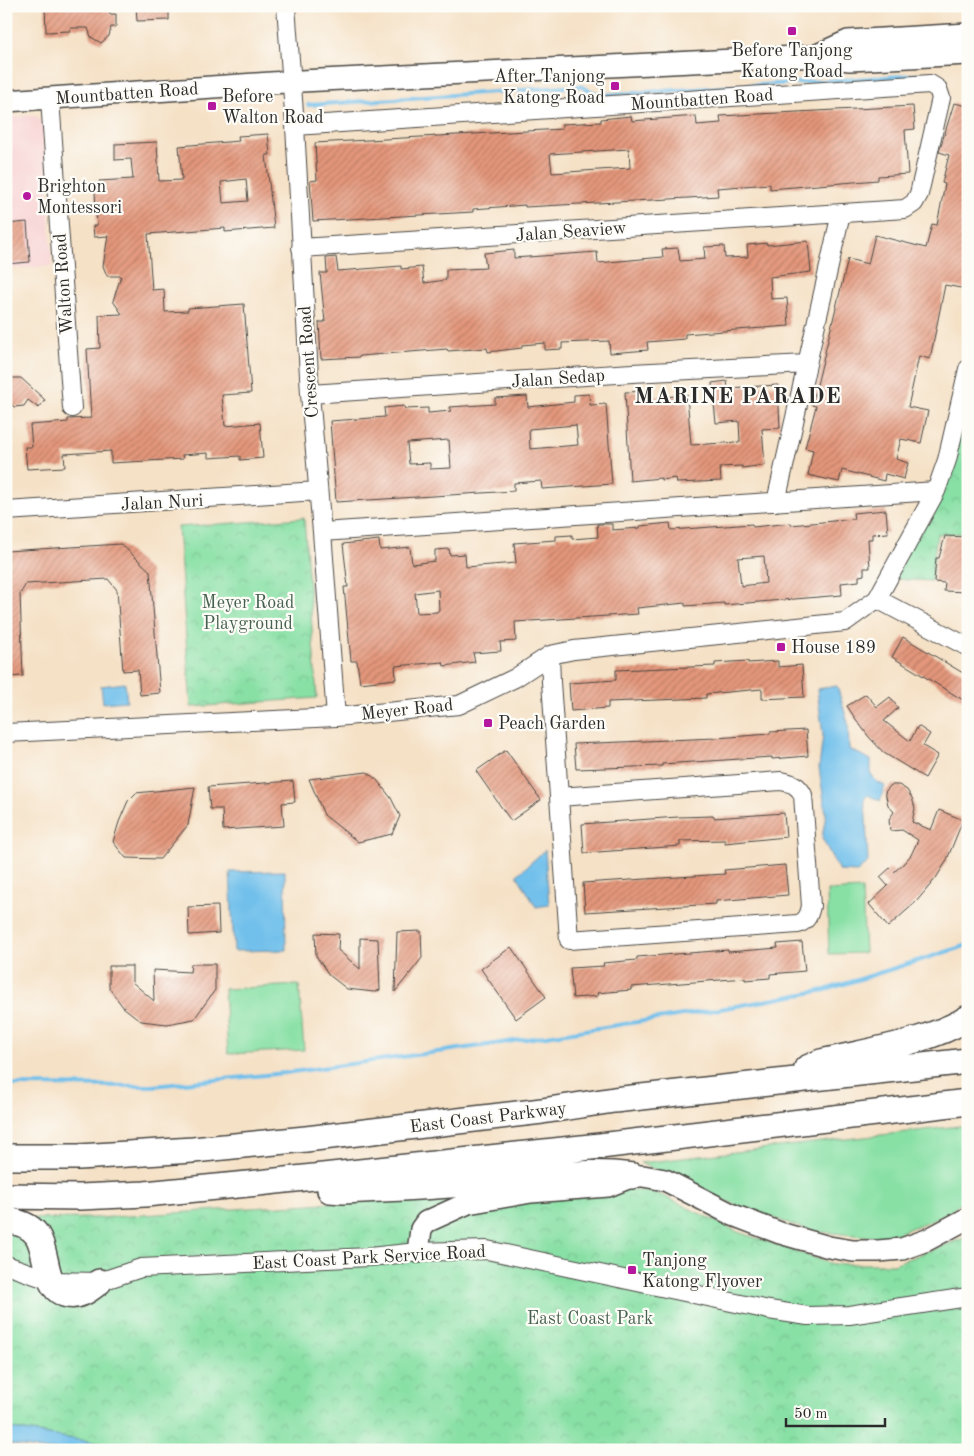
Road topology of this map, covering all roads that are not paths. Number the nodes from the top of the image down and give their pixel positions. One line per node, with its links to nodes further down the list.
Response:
1 (286, 6): 7 (street, Crescent Road)
2 (968, 34): 5 (main road, Mountbatten Road)
3 (968, 54): 4 (main road, Mountbatten Road)
4 (943, 55): 5 (main road, Mountbatten Road); 6 (main road)
5 (817, 56): 7 (main road, Mountbatten Road)
6 (968, 62)
7 (292, 82): 9 (main road, Mountbatten Road); 11 (street, Crescent Road)
8 (930, 84): 11 (street, Mountbatten Road); 12 (street, Jalan Seaview)
9 (50, 99): 10 (main road, Mountbatten Road); 17 (street, Walton Road)
10 (6, 101)
11 (295, 126): 13 (street, Crescent Road)
12 (841, 213): 13 (street, Jalan Seaview); 14 (street)
13 (301, 248): 16 (street, Crescent Road)
14 (806, 364): 16 (street, Jalan Sedap); 20 (street)
15 (968, 369): 19 (street)
16 (310, 394): 18 (street, Crescent Road)
17 (72, 408)
18 (318, 491): 21 (street, Jalan Nuri); 22 (street, Crescent Road)
19 (936, 492): 20 (street); 23 (street)
20 (776, 502): 22 (street)
21 (6, 511)
22 (322, 532): 26 (street, Crescent Road)
23 (877, 599): 24 (street); 25 (street, Meyer Road)
24 (968, 647)
25 (550, 655): 26 (street, Meyer Road); 28 (street)
26 (336, 717): 27 (street, Meyer Road)
27 (6, 734)
28 (559, 797): 28 (street)
29 (968, 1018): 31 (highway)
30 (968, 1061): 31 (highway, East Coast Parkway)
31 (785, 1081): 33 (highway, East Coast Parkway)
32 (968, 1102): 35 (highway)
33 (6, 1157)
34 (634, 1176): 35 (highway); 37 (main road); 39 (main road)
35 (258, 1183): 36 (highway)
36 (6, 1196)
37 (968, 1218)
38 (6, 1220): 41 (highway)
39 (418, 1252): 42 (street, East Coast Park Service Road); 43 (street, East Coast Park Service Road)
40 (6, 1265): 41 (street)
41 (43, 1273): 42 (highway)
42 (100, 1282)
43 (968, 1297)

